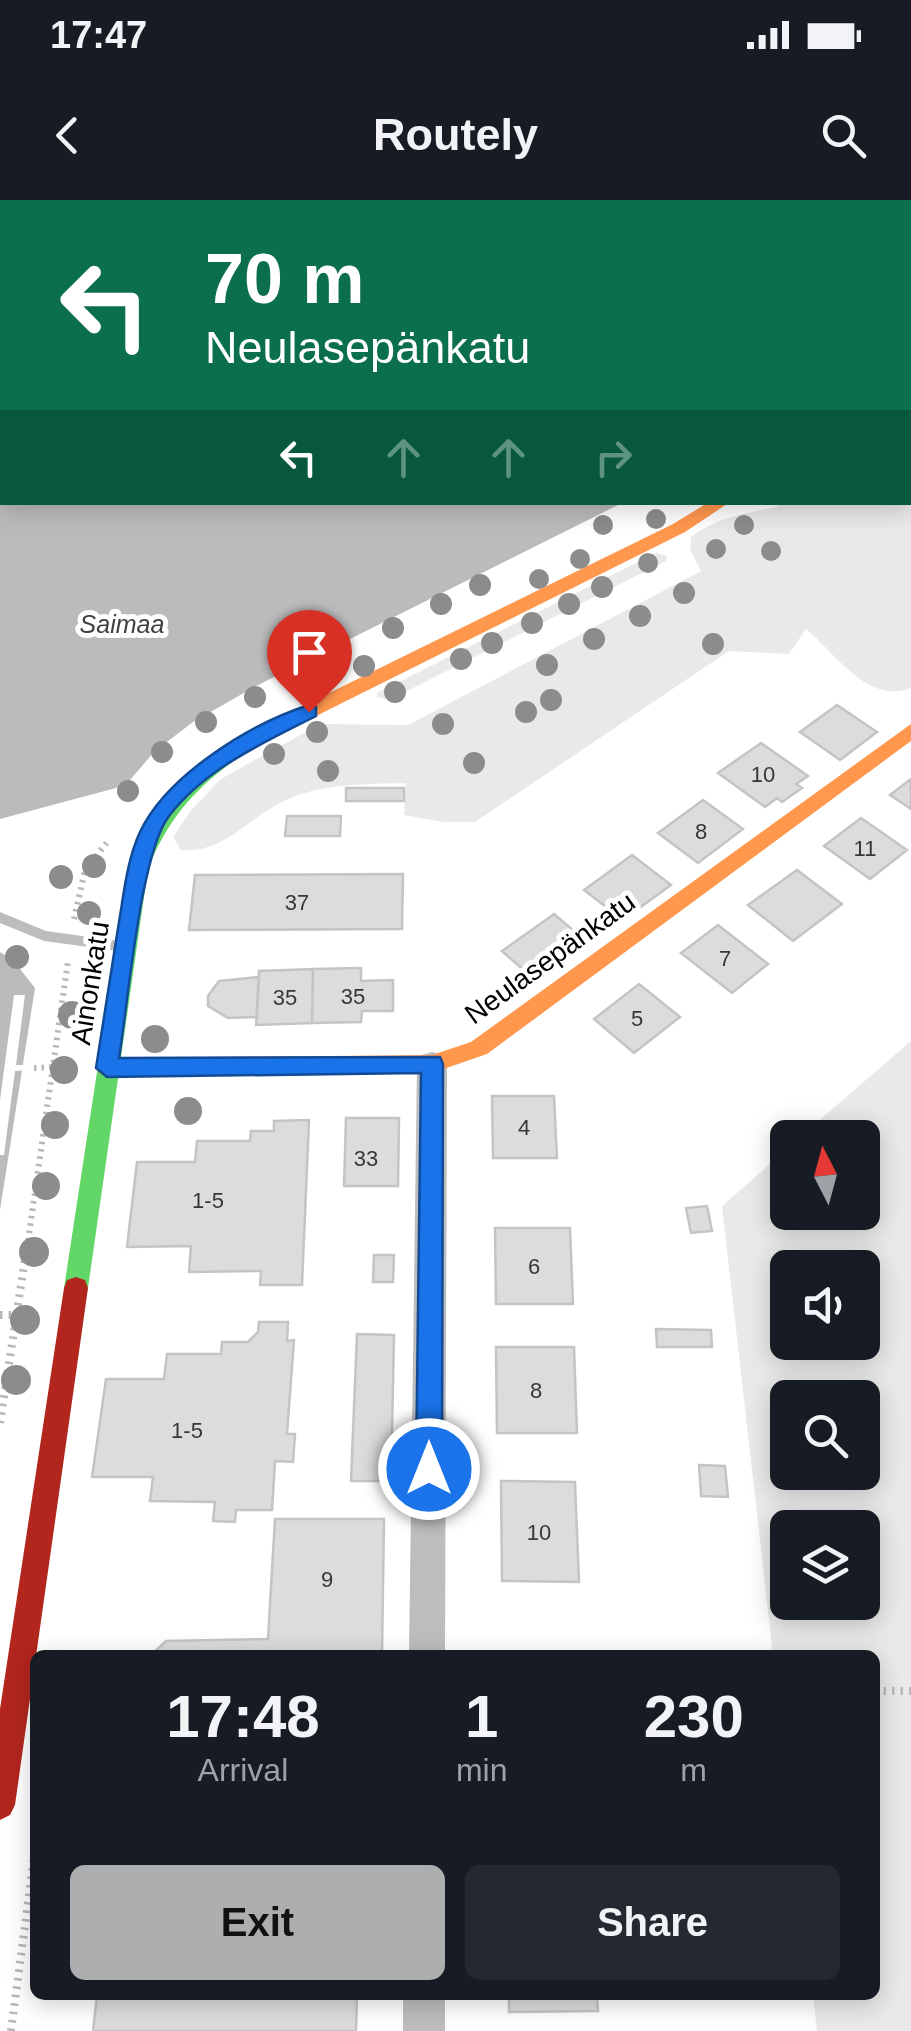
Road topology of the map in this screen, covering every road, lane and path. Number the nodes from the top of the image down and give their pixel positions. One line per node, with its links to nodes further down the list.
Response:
1 (717, 505): 6 (street, Ainonkatu)
2 (911, 731): 7 (street, Neulasepänkatu)
3 (114, 833): 5 (path)
4 (0, 916): 5 (lane)
5 (70, 942): 6 (lane); 8 (path)
6 (126, 947): 10 (street, Ainonkatu)
7 (432, 1064): 10 (street, Neulasepänkatu); 14 (street)
8 (55, 1067): 9 (path); 12 (path)
9 (34, 1068)
10 (107, 1068): 17 (street, Ainonkatu)
11 (0, 1315): 12 (path)
12 (17, 1315): 13 (path)
13 (0, 1424)
14 (428, 1650)
15 (880, 1691): 16 (path)
16 (911, 1691)
17 (0, 1805)
18 (30, 1888): 20 (path)
19 (424, 2000): 21 (street)
20 (11, 2031)
21 (424, 2031)

